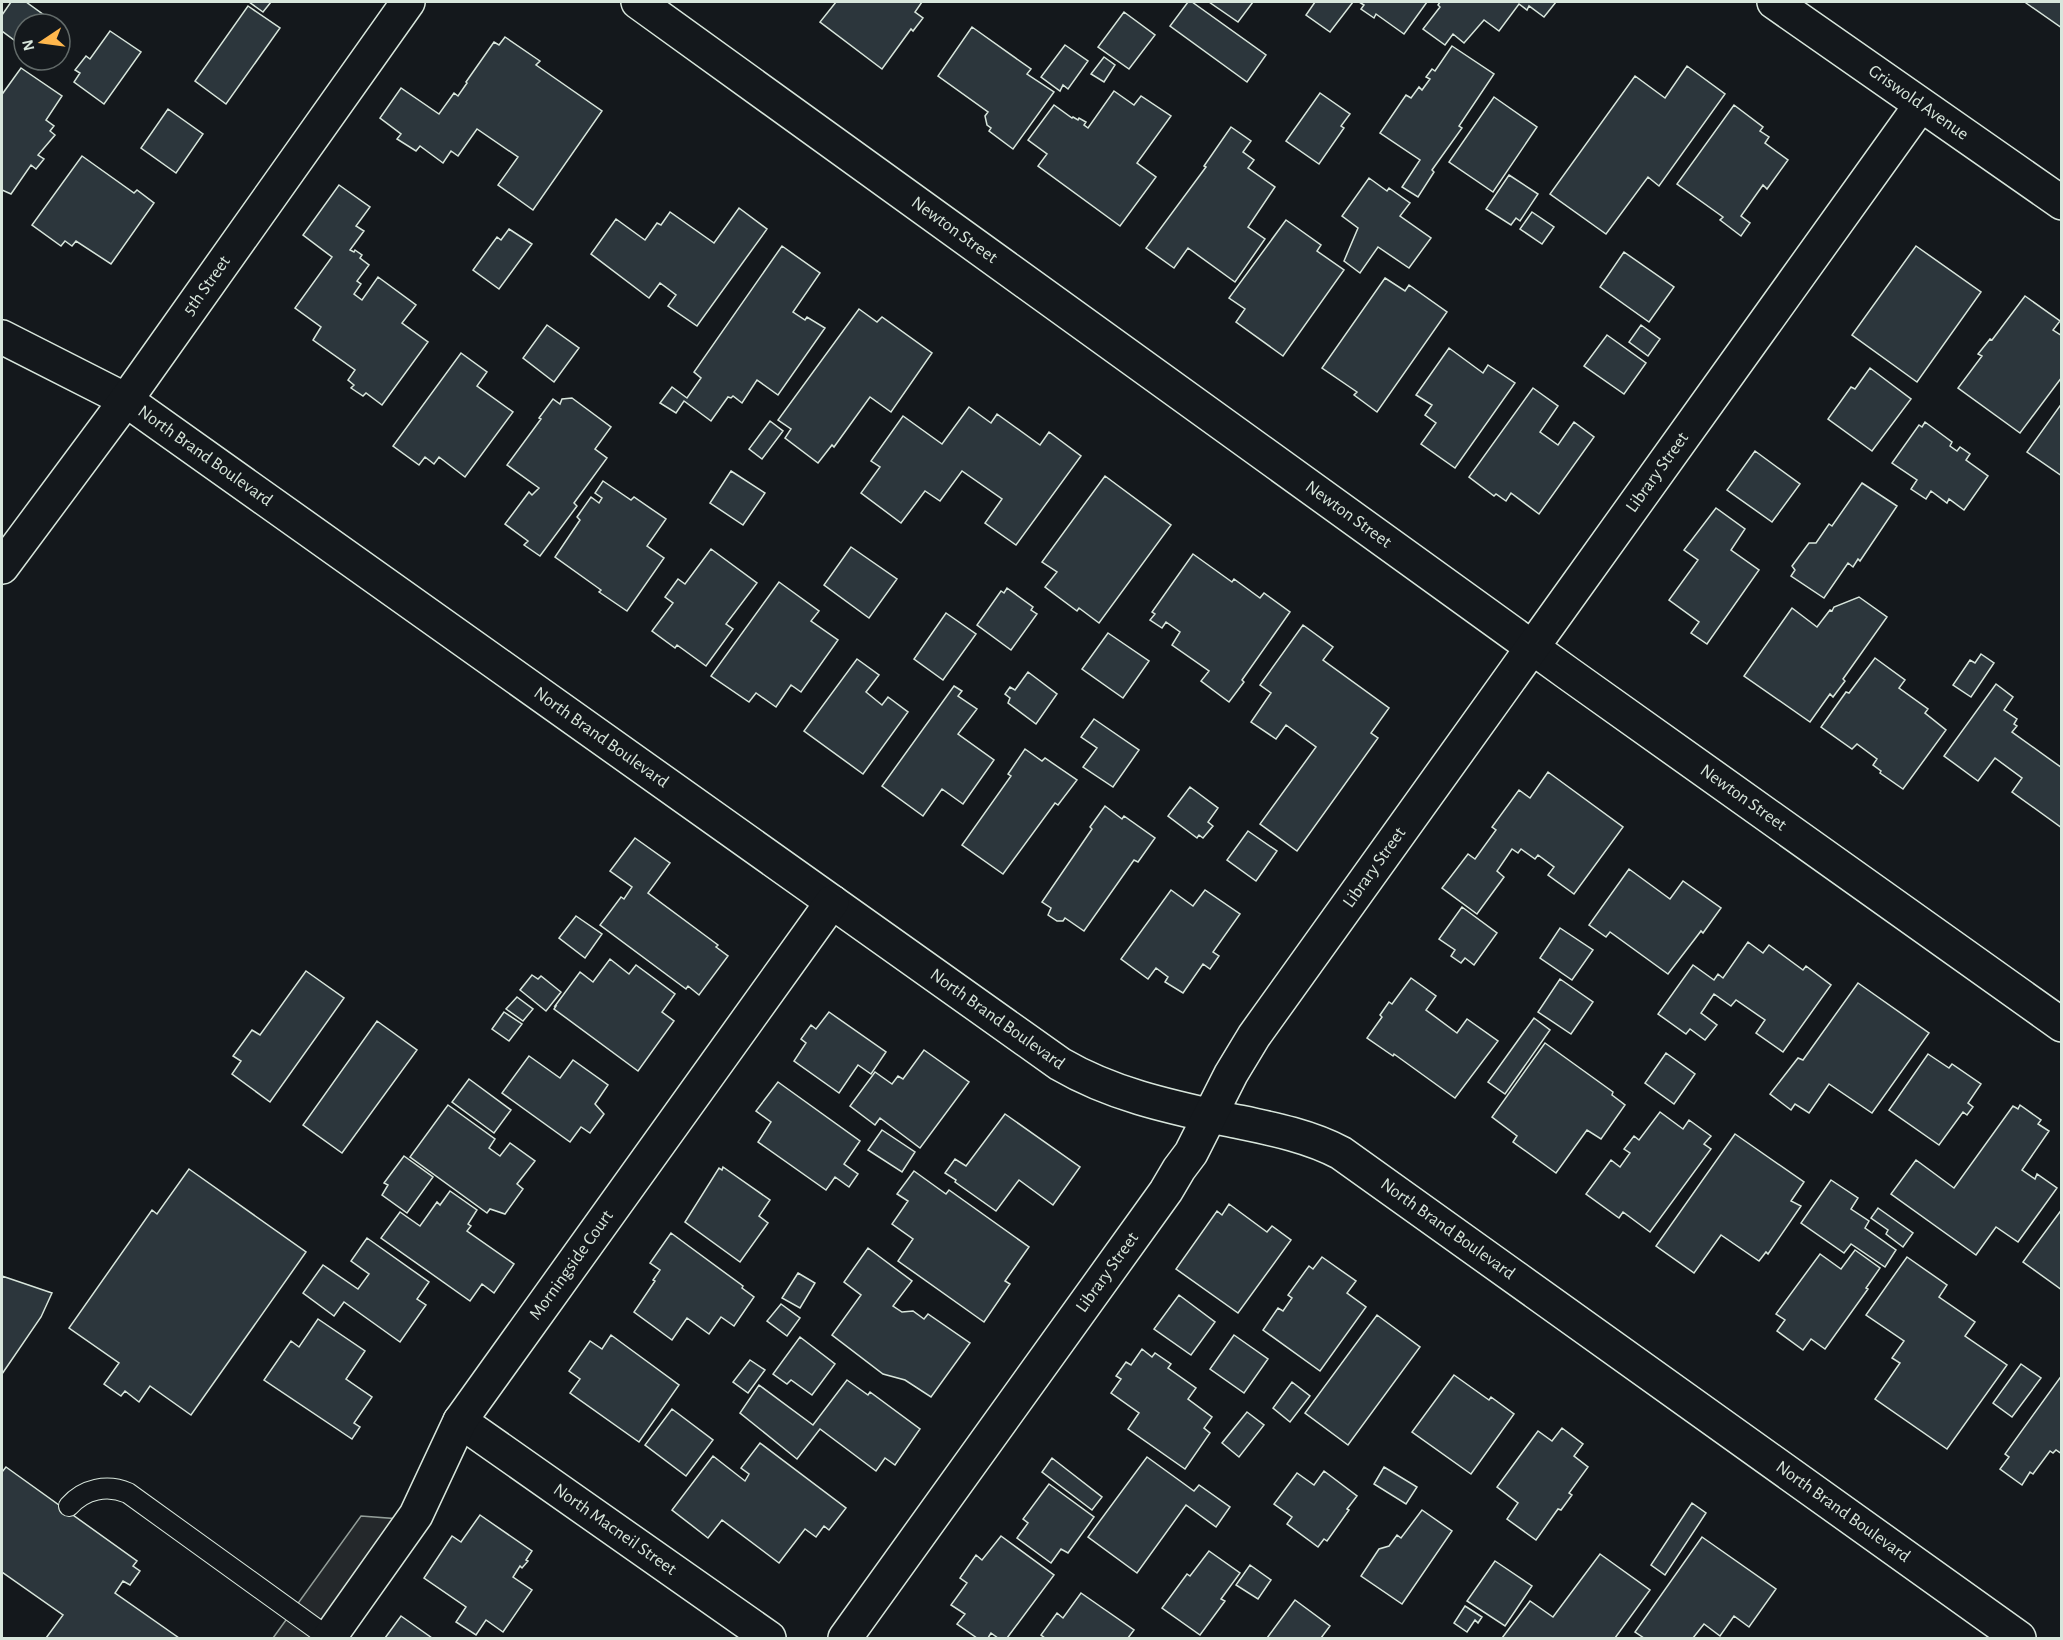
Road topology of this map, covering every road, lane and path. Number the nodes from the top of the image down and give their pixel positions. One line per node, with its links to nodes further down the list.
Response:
1 (408, 2): 7 (street, 5th Street)
2 (638, 2): 9 (street, Newton Street)
3 (1774, 2): 4 (street, Griswold Avenue)
4 (1920, 106): 5 (street, Griswold Avenue); 9 (street, Library Street)
5 (2061, 203)
6 (2, 337): 7 (street, North Brand Boulevard)
7 (126, 400): 8 (street, 5th Street); 10 (street, North Brand Boulevard)
8 (2, 567)
9 (1533, 649): 11 (street, Newton Street); 12 (street, Library Street)
10 (832, 902): 12 (street, North Brand Boulevard); 13 (street, Morningside Court)
11 (2061, 1025)
12 (1209, 1115): 17 (street, Library Street); 18 (street, North Brand Boulevard)
13 (460, 1421): 15 (street, Morningside Court); 16 (street, North Macneil Street)
14 (69, 1506): 15 (lane)
15 (329, 1638)
16 (769, 1638)
17 (845, 1638)
18 (2019, 1638)

